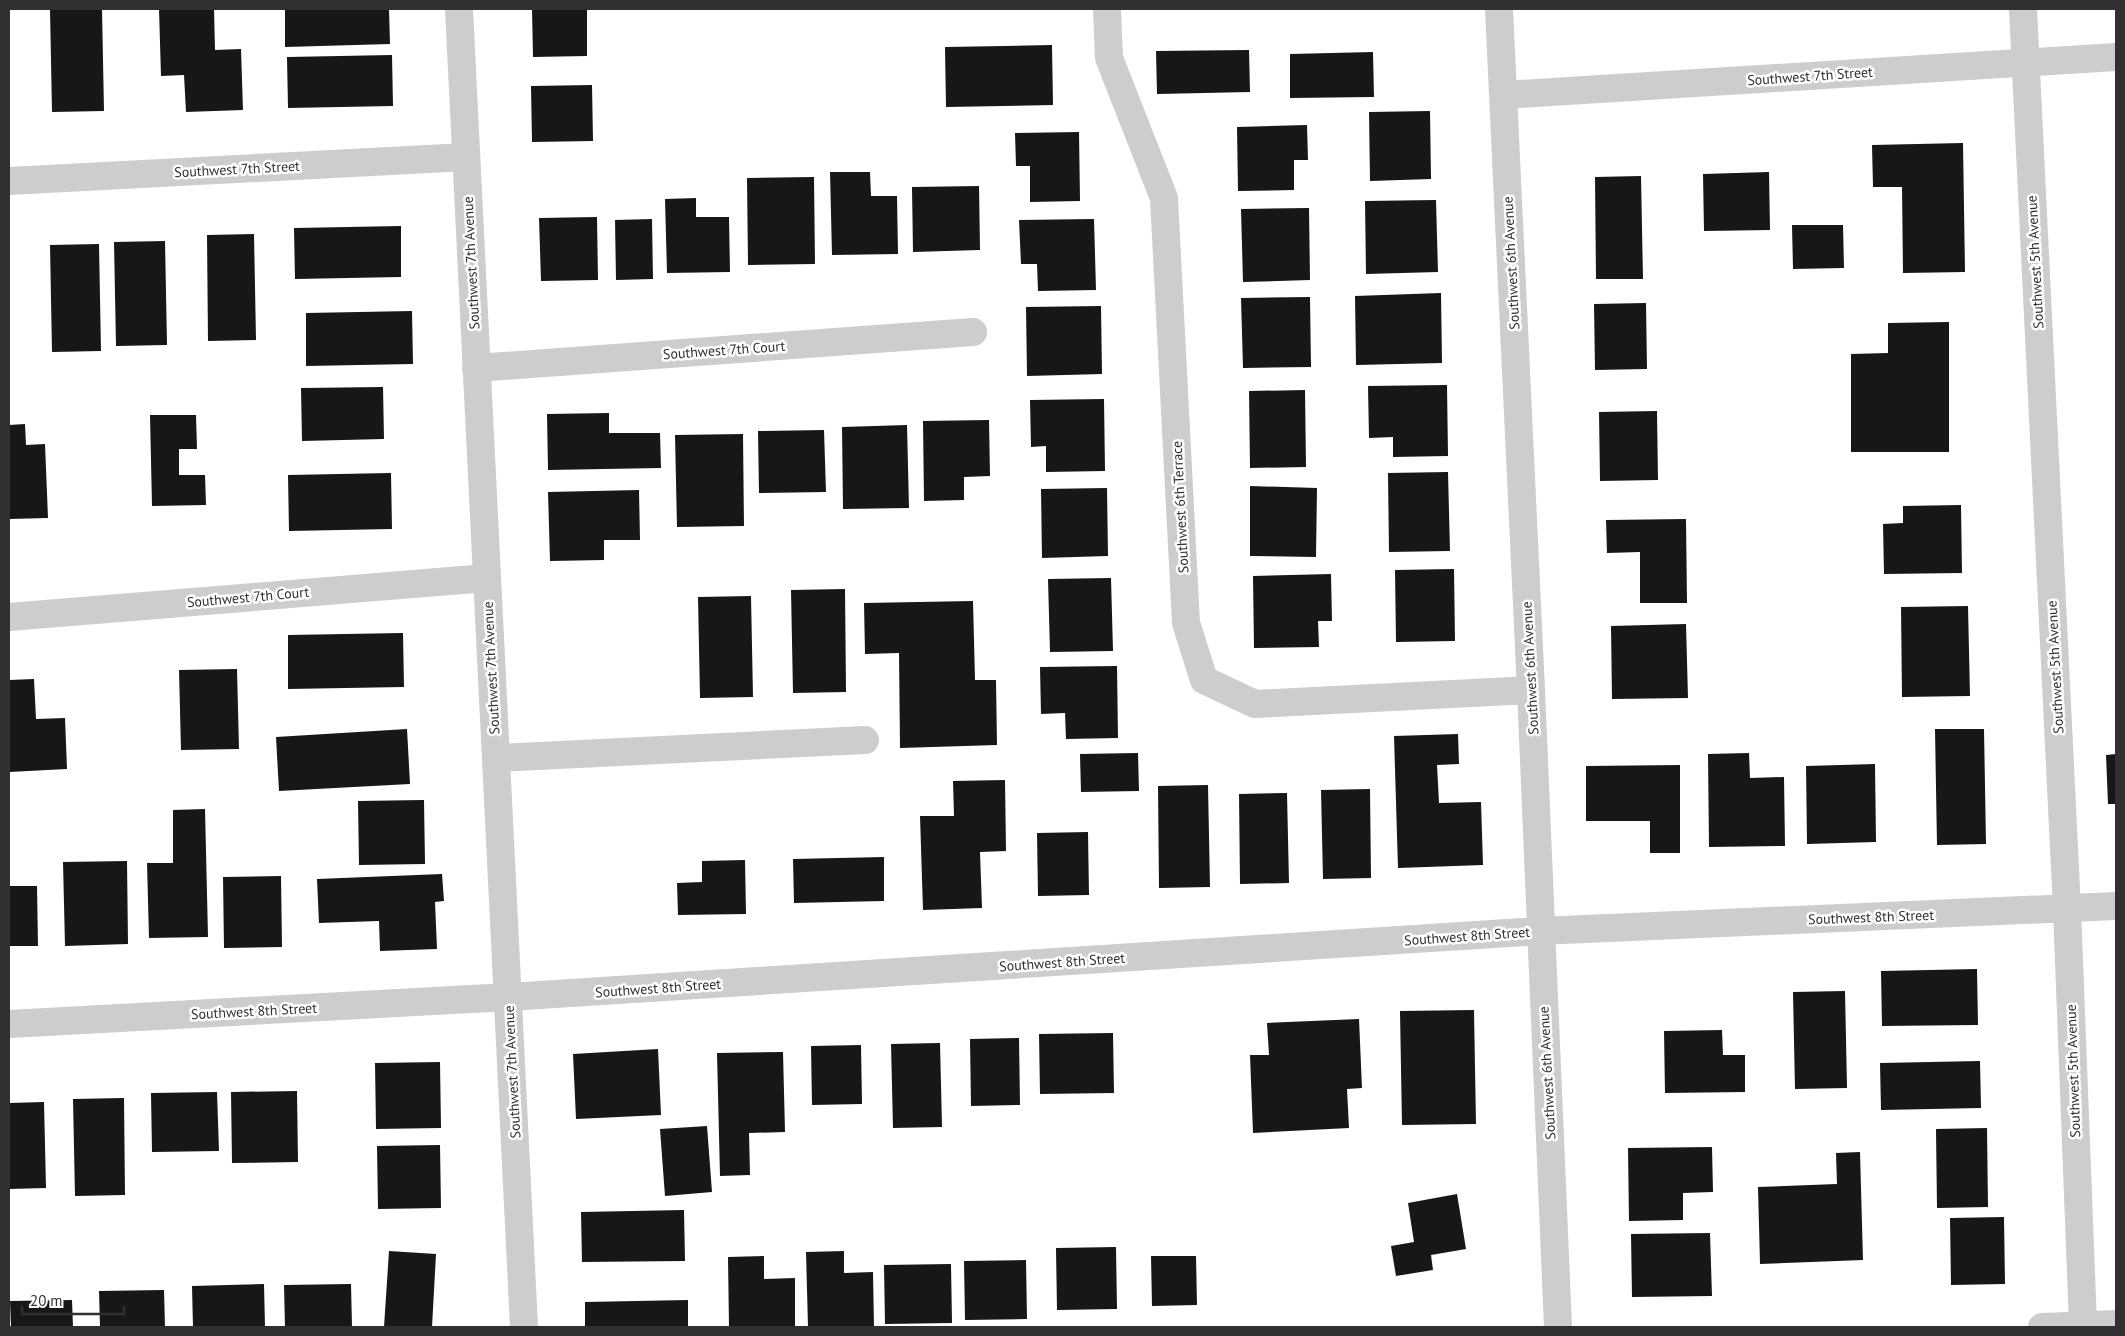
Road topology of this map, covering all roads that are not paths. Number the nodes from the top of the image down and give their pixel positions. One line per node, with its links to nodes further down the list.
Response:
1 (459, 9): 8 (street, Southwest 7th Avenue)
2 (1107, 9): 14 (street, Southwest 6th Terrace)
3 (1499, 9): 7 (street, Southwest 6th Avenue)
4 (2023, 9): 6 (street, Southwest 5th Avenue)
5 (2116, 57): 6 (street, Southwest 7th Street)
6 (2025, 62): 7 (street, Southwest 7th Street); 18 (street, Southwest 5th Avenue)
7 (1503, 95): 14 (street, Southwest 6th Avenue)
8 (466, 157): 9 (street, Southwest 7th Street); 11 (street, Southwest 7th Avenue)
9 (9, 182)
10 (973, 332): 11 (street, Southwest 7th Court)
11 (476, 368): 12 (street, Southwest 7th Avenue)
12 (487, 578): 13 (street, Southwest 7th Court); 16 (street, Southwest 7th Avenue)
13 (9, 616)
14 (1531, 690): 19 (street, Southwest 6th Avenue)
15 (865, 740): 16 (street)
16 (496, 758): 20 (street, Southwest 7th Avenue)
17 (2116, 906): 18 (street, Southwest 8th Street)
18 (2067, 909): 19 (street, Southwest 8th Street); 23 (street, Southwest 5th Avenue)
19 (1540, 931): 20 (street, Southwest 8th Street); 25 (street, Southwest 6th Avenue)
20 (508, 997): 21 (street, Southwest 8th Street); 24 (street, Southwest 7th Avenue)
21 (9, 1024)
22 (2116, 1324): 23 (street)
23 (2083, 1325): 26 (street)
24 (524, 1327)
25 (1558, 1327)
26 (2042, 1327)

